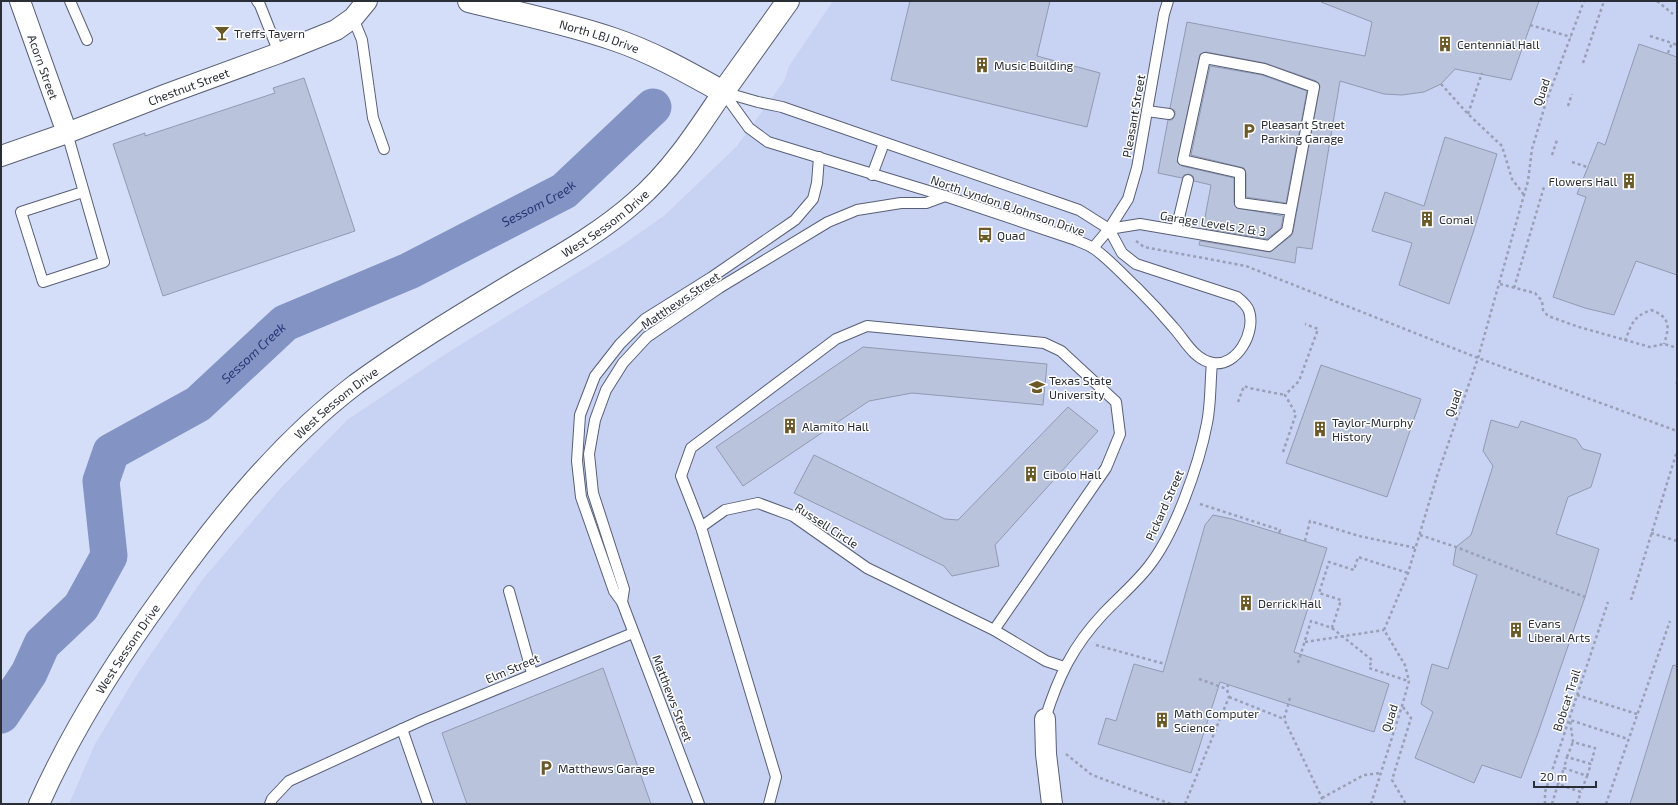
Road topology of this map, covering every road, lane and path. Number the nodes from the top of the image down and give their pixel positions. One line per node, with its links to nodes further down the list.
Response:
1 (20, 1): 30 (street, Acorn Street)
2 (70, 1): 16 (lane)
3 (257, 1): 19 (lane)
4 (367, 1): 12 (street, Chestnut Street)
5 (469, 1): 24 (street, North LBJ Drive)
6 (788, 1): 24 (street)
7 (1168, 1): 27 (lane, Pleasant Street)
8 (1584, 1): 14 (path, Quad)
9 (1604, 1): 21 (path)
10 (1657, 1): 11 (path)
11 (1673, 14)
12 (352, 18): 19 (street, Chestnut Street); 33 (lane)
13 (1530, 25): 14 (path)
14 (1571, 36): 43 (path, Quad)
15 (1650, 36): 17 (path)
16 (87, 40)
17 (1672, 43): 18 (path); 20 (path)
18 (1677, 45)
19 (279, 53): 30 (street, Chestnut Street)
20 (1668, 53)
21 (1583, 63)
22 (1482, 74): 29 (path)
23 (1441, 84): 29 (path)
24 (723, 92): 32 (lane, North Lyndon B Johnson Drive); 36 (lane, North Lyndon B Johnson Drive); 115 (street, West Sessom Drive)
25 (1572, 94): 26 (path)
26 (1568, 106)
27 (1147, 111): 28 (lane); 46 (lane, Pleasant Street)
28 (1169, 114)
29 (1468, 114): 43 (path)
30 (67, 133): 35 (street, Chestnut Street); 42 (lane)
31 (1557, 140): 34 (path)
32 (884, 143): 39 (lane); 46 (lane, North Lyndon B Johnson Drive)
33 (384, 148)
34 (1552, 155)
35 (1, 156)
36 (819, 158): 39 (lane, North Lyndon B Johnson Drive); 77 (lane, Matthews Street)
37 (1572, 162): 38 (path)
38 (1587, 168)
39 (872, 175): 44 (lane, North Lyndon B Johnson Drive)
40 (1188, 180): 47 (lane)
41 (1544, 187): 51 (path)
42 (83, 192): 42 (lane)
43 (1525, 195): 50 (path, Quad)
44 (945, 196): 49 (lane, North Lyndon B Johnson Drive); 77 (lane, Matthews Street)
45 (1291, 210): 45 (lane, Garage Levels 2 & 3); 47 (lane, Garage Levels 2 & 3)
46 (1109, 229): 47 (lane, Garage Levels 2 & 3); 49 (lane, Pleasant Street); 57 (lane, North Lyndon B Johnson Drive)
47 (1176, 230)
48 (1136, 241): 56 (path)
49 (1093, 248): 57 (lane, North Lyndon B Johnson Drive)
50 (1500, 284): 51 (path); 56 (path, Quad)
51 (1514, 288): 53 (path)
52 (1304, 324): 60 (path)
53 (1625, 341): 54 (path); 54 (path)
54 (1664, 344): 55 (path)
55 (1677, 348)
56 (1478, 358): 62 (path); 69 (path, Quad)
57 (1212, 363): 89 (lane, Pickard Street)
58 (1677, 381): 59 (path)
59 (1677, 386)
60 (1285, 395): 61 (path); 64 (path)
61 (1238, 402)
62 (1677, 431)
63 (1677, 451): 68 (path)
64 (1283, 452)
65 (1200, 504): 67 (path)
66 (701, 527): 81 (lane, Russell Circle); 81 (lane); 119 (lane)
67 (1279, 533)
68 (1651, 533): 71 (path); 76 (path)
69 (1420, 535): 72 (path, Quad); 75 (path)
70 (1305, 541): 72 (path)
71 (1677, 541)
72 (1416, 548): 73 (path, Quad)
73 (1408, 573): 80 (path); 82 (path, Quad)
74 (509, 591): 90 (lane)
75 (1585, 597)
76 (1631, 600)
77 (622, 602): 83 (lane, Matthews Street)
78 (1608, 602): 95 (path, Bobcat Trail)
79 (1670, 621): 99 (path)
80 (1332, 628): 84 (path); 85 (path)
81 (994, 630): 89 (lane, Russell Circle)
82 (1384, 630): 84 (path); 92 (path)
83 (633, 633): 90 (lane, Elm Street); 118 (lane, Matthews Street)
84 (1343, 637): 85 (path); 92 (path)
85 (1305, 642): 87 (path)
86 (1096, 645): 88 (path)
87 (1298, 663)
88 (1165, 664)
89 (1064, 667): 100 (lane, Pickard Street)
90 (532, 673): 103 (lane, Elm Street)
91 (1199, 680): 94 (path)
92 (1409, 681): 98 (path, Quad)
93 (1228, 685): 94 (path)
94 (1226, 689): 96 (path)
95 (1577, 695): 99 (path); 102 (path, Bobcat Trail)
96 (1229, 697): 101 (path); 122 (path)
97 (1290, 698): 101 (path)
98 (1402, 706): 110 (path, Quad); 125 (path)
99 (1637, 714): 104 (path)
100 (1045, 718): 120 (street)
101 (1284, 719): 114 (path)
102 (1570, 720): 104 (path); 105 (path); 126 (path, Bobcat Trail)
103 (402, 730): 116 (lane, Elm Street); 117 (lane)
104 (1628, 739): 129 (path)
105 (1573, 742): 107 (path); 108 (path)
106 (1061, 749): 121 (path)
107 (1568, 757): 108 (path); 109 (path)
108 (1591, 764): 111 (path)
109 (1564, 768): 111 (path); 112 (path)
110 (1381, 773): 114 (path); 124 (path, Quad)
111 (1587, 776): 113 (path)
112 (1558, 784): 113 (path); 127 (path)
113 (1581, 792): 128 (path)
114 (1322, 798): 123 (path)
115 (39, 804)
116 (270, 804)
117 (428, 804)
118 (699, 804)
119 (769, 804)
120 (1052, 804)
121 (1171, 804)
122 (1185, 804)
123 (1319, 804)
124 (1371, 804)
125 (1406, 804)
126 (1545, 804)
127 (1552, 804)
128 (1577, 804)
129 (1606, 804)

